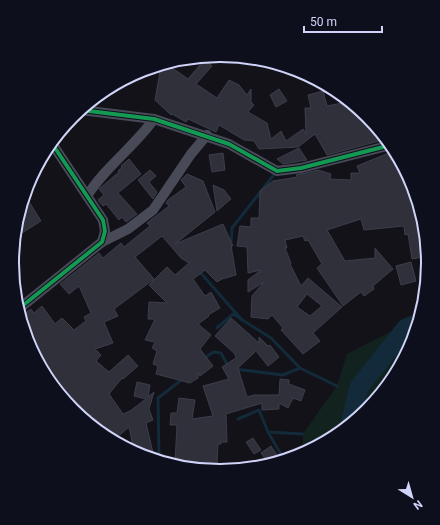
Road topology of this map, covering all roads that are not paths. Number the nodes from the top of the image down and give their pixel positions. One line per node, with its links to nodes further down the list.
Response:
1 (87, 111): 2 (street)
2 (154, 118): 3 (street); 6 (street)
3 (207, 135): 4 (street); 7 (street)
4 (384, 147)
5 (55, 148): 6 (street)
6 (87, 196): 7 (street)
7 (102, 242): 8 (street)
8 (24, 305)

